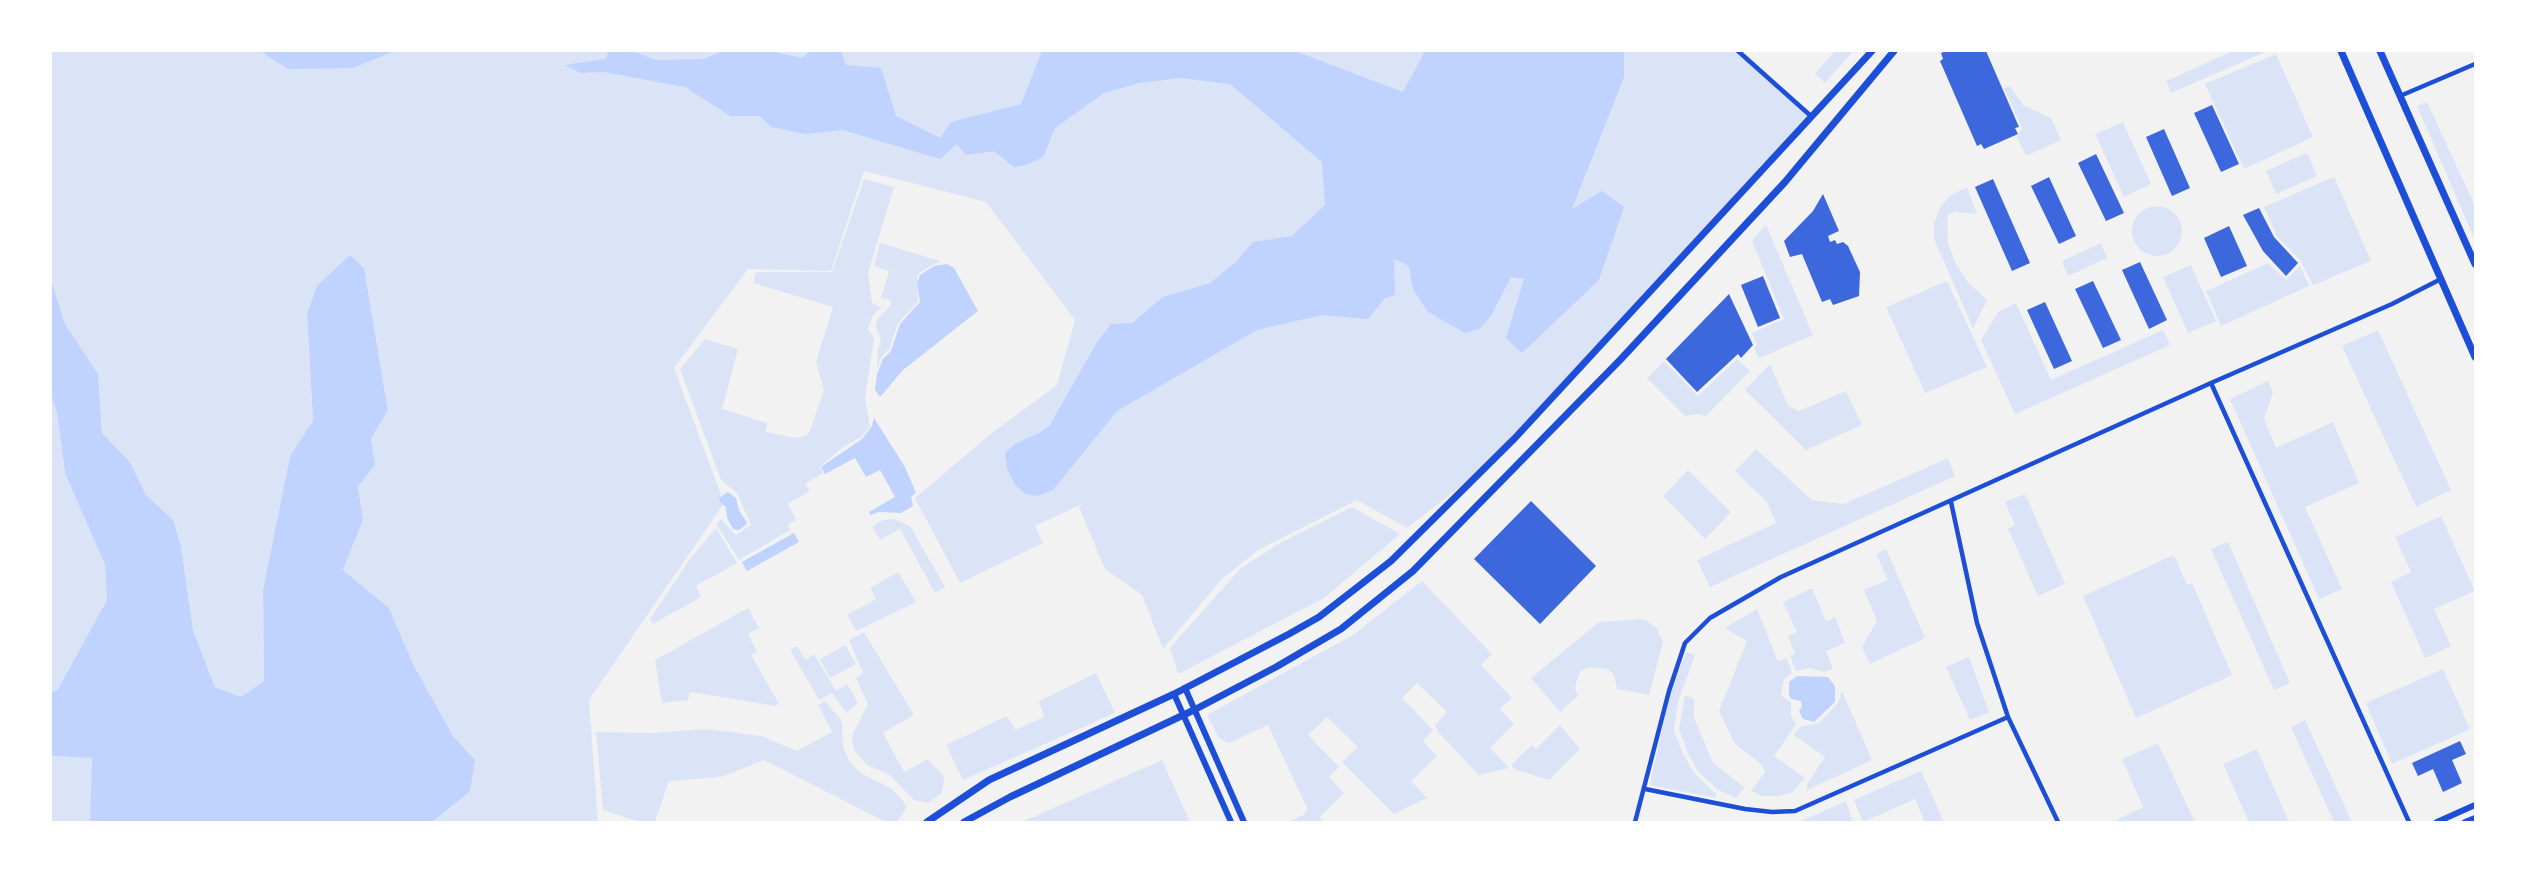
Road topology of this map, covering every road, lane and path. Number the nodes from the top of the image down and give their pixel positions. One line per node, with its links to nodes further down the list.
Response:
1 (1738, 51): 8 (street)
2 (1872, 51): 8 (main road)
3 (1894, 51): 16 (main road)
4 (2341, 51): 10 (main road)
5 (2380, 51): 7 (main road)
6 (2475, 64): 7 (street)
7 (2400, 96): 9 (main road)
8 (1813, 118): 14 (main road)
9 (2475, 264)
10 (2439, 280): 11 (main road); 12 (street)
11 (2475, 357)
12 (2211, 382): 13 (street); 28 (street)
13 (1951, 502): 18 (street); 19 (street)
14 (1185, 688): 15 (main road); 16 (main road)
15 (1174, 694): 17 (main road); 22 (main road)
16 (1194, 710): 17 (main road); 25 (main road)
17 (1184, 715): 23 (main road); 24 (main road)
18 (2008, 717): 19 (street); 27 (street)
19 (1645, 789): 26 (street)
20 (2475, 805): 29 (main road)
21 (2475, 818): 30 (main road)
22 (927, 822)
23 (964, 822)
24 (1232, 822)
25 (1244, 822)
26 (1635, 822)
27 (2058, 822)
28 (2409, 822)
29 (2437, 822)
30 (2465, 822)

